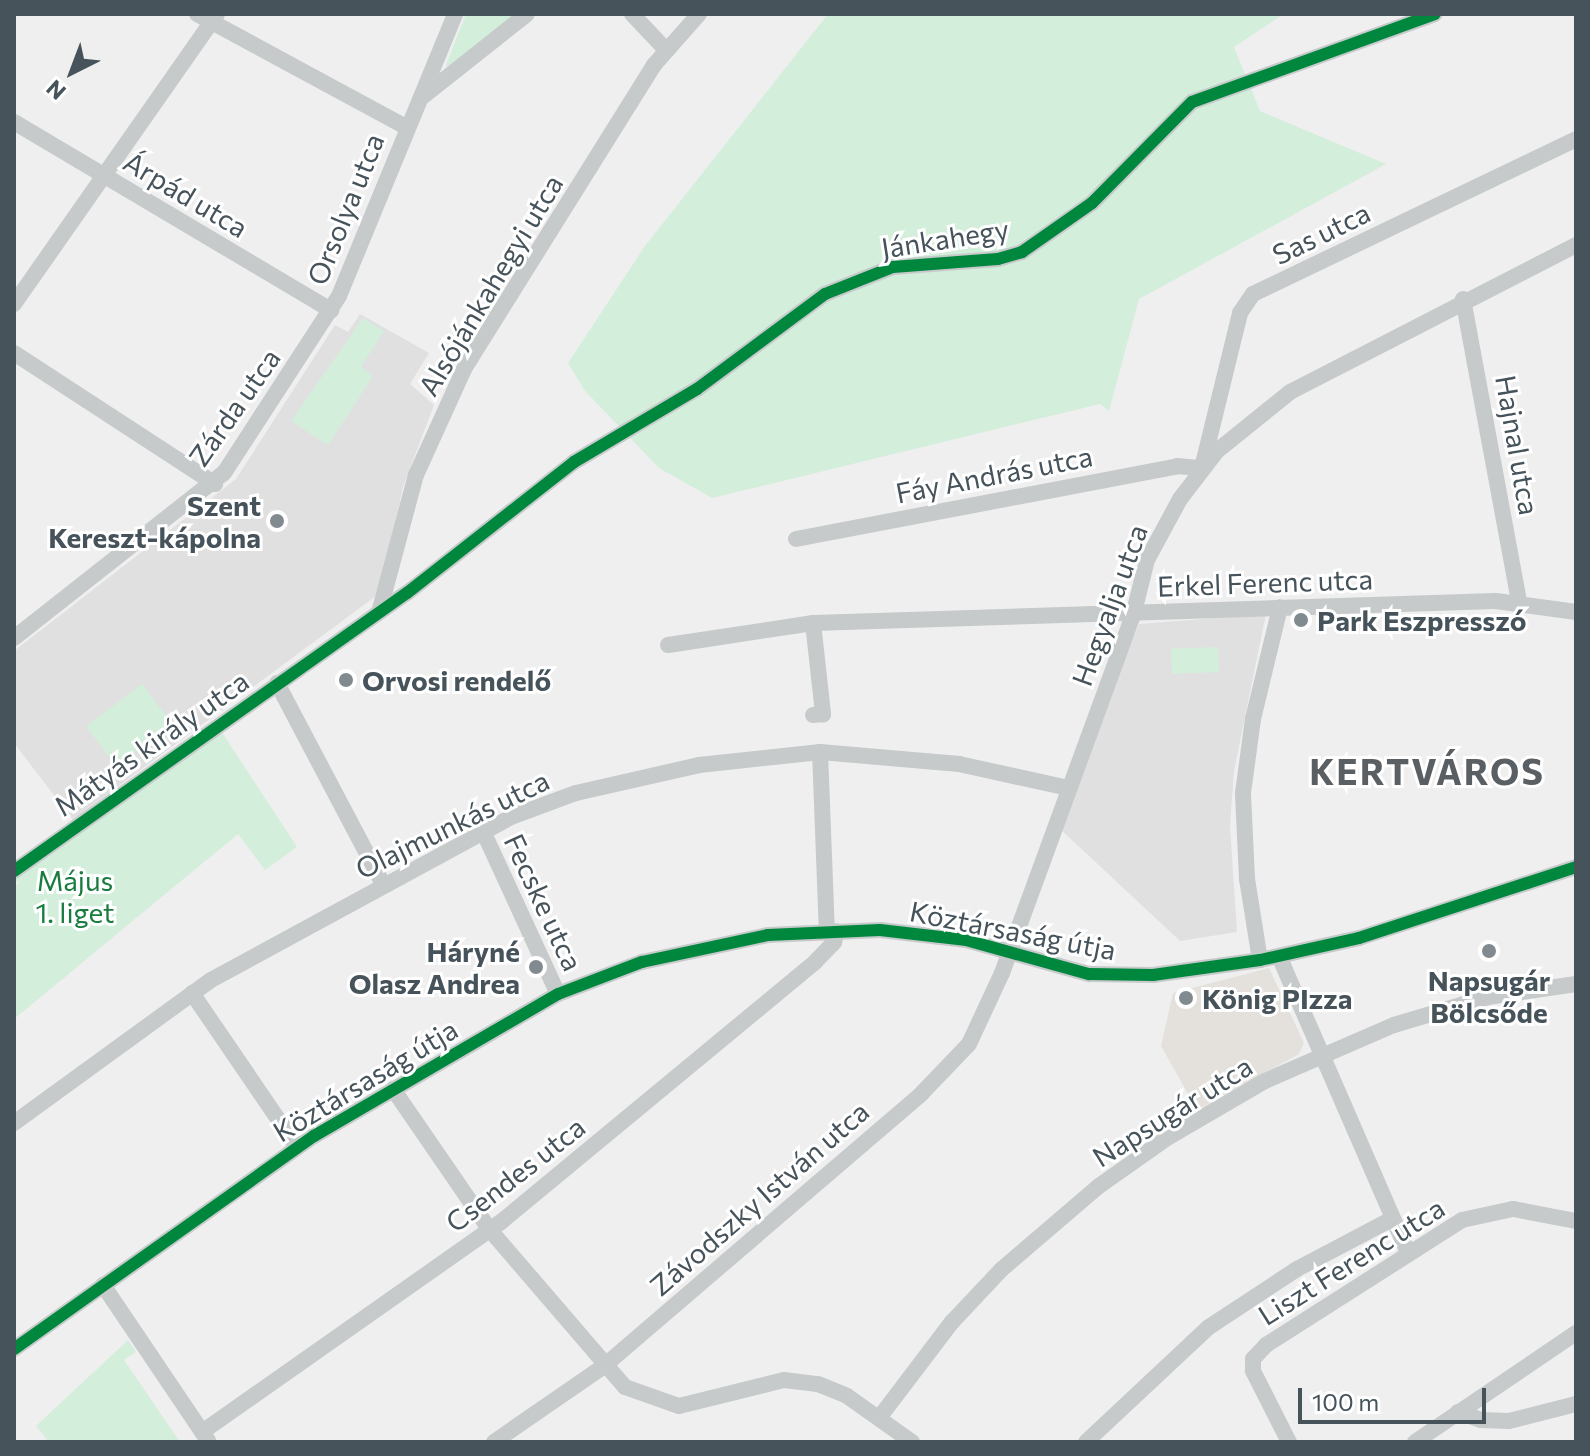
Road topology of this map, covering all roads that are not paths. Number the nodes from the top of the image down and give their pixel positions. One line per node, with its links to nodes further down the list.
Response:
1 (455, 14): 8 (street, Orsolya utca)
2 (527, 14): 8 (street)
3 (632, 14): 7 (street)
4 (699, 14): 7 (street, Alsójánkahegyi utca)
5 (1435, 14): 23 (street, Jánkahegy)
6 (209, 17): 10 (street); 12 (street)
7 (666, 50): 23 (street, Alsójánkahegyi utca)
8 (420, 99): 10 (street, Orsolya utca)
9 (14, 122): 12 (street, Árpád utca)
10 (406, 127): 16 (street, Orsolya utca)
11 (1576, 139): 18 (street, Sas utca)
12 (103, 174): 15 (street); 16 (street, Árpád utca)
13 (1576, 245): 14 (street, Hegyalja utca)
14 (1463, 299): 18 (street, Hegyalja utca); 21 (street, Hajnal utca)
15 (14, 304)
16 (331, 310): 19 (street, Zárda utca)
17 (14, 353): 19 (street)
18 (1202, 468): 20 (street, Fáy András utca); 24 (street, Hegyalja utca)
19 (215, 484): 27 (street, Zárda utca)
20 (796, 539)
21 (1519, 602): 22 (street, Erkel Ferenc utca); 25 (street, Erkel Ferenc utca)
22 (1280, 607): 24 (street, Erkel Ferenc utca); 40 (street)
23 (380, 609): 29 (street, Mátyás király utca)
24 (1134, 612): 26 (street, Erkel Ferenc utca); 32 (street, Hegyalja utca)
25 (1576, 612)
26 (813, 623): 28 (street, Erkel Ferenc utca); 30 (street)
27 (14, 638)
28 (668, 645)
29 (277, 683): 34 (street, Mátyás király utca); 36 (street)
30 (813, 715)
31 (820, 752): 32 (street, Olajmunkás utca); 33 (street, Olajmunkás utca); 37 (street)
32 (1068, 788): 38 (street, Hegyalja utca)
33 (483, 831): 36 (street, Olajmunkás utca); 43 (street, Fecske utca)
34 (16, 864)
35 (1576, 867): 39 (street, Köztársaság útja)
36 (383, 884): 42 (street, Olajmunkás utca)
37 (832, 931): 38 (street, Köztársaság útja); 43 (street, Köztársaság útja); 50 (street, Csendes utca)
38 (1008, 952): 40 (street, Köztársaság útja); 55 (street, Závodszky István utca)
39 (1279, 956): 40 (street, Köztársaság útja); 44 (street)
40 (1260, 960)
41 (1576, 984): 44 (street, Napsugár utca)
42 (192, 993): 46 (street, Olajmunkás utca); 47 (street)
43 (558, 994): 45 (street, Köztársaság útja)
44 (1320, 1056): 48 (street); 58 (street, Napsugár utca)
45 (393, 1089): 47 (street, Köztársaság útja); 50 (street)
46 (14, 1123)
47 (297, 1147): 52 (street, Köztársaság útja)
48 (1392, 1219): 51 (street); 62 (street, Liszt Ferenc utca)
49 (1576, 1221): 51 (street, Liszt Ferenc utca)
50 (490, 1230): 55 (street); 59 (street, Csendes utca)
51 (1407, 1250): 63 (street, Liszt Ferenc utca)
52 (103, 1285): 54 (street, Köztársaság útja); 59 (street)
53 (1576, 1333): 57 (street)
54 (14, 1349)
55 (604, 1366): 58 (street); 60 (street, Závodszky István utca)
56 (1576, 1404): 57 (street)
57 (1458, 1412): 64 (street)
58 (879, 1418): 61 (street)
59 (206, 1437)
60 (494, 1442)
61 (912, 1442)
62 (1086, 1442)
63 (1289, 1442)
64 (1415, 1442)

